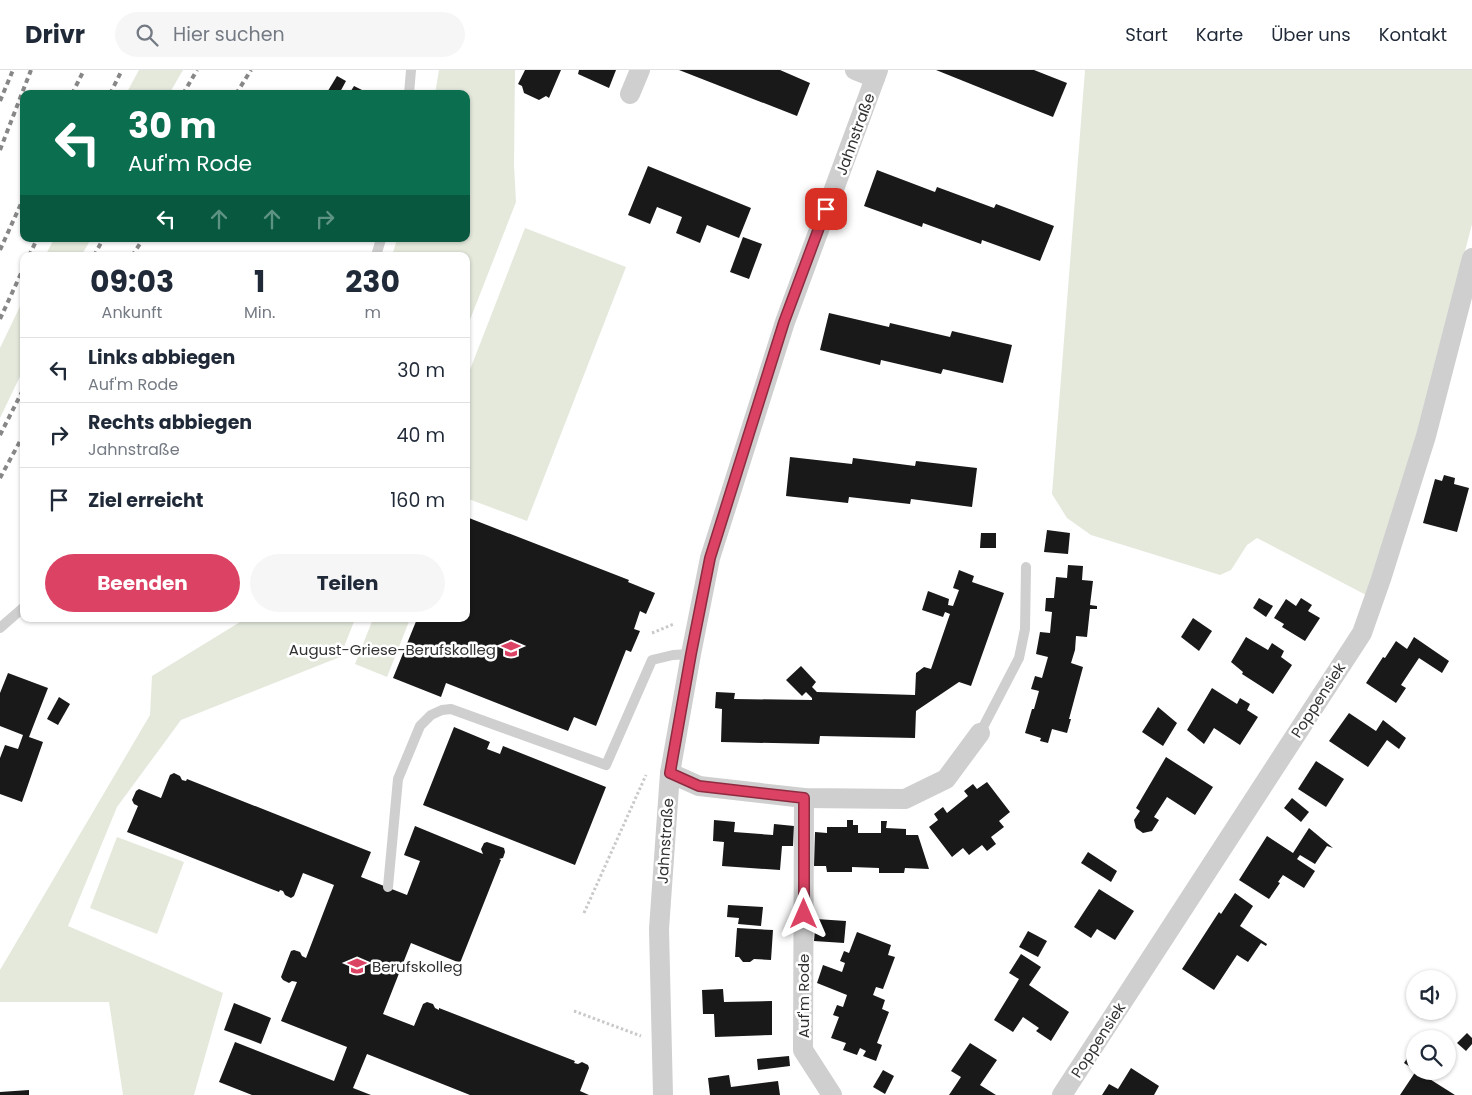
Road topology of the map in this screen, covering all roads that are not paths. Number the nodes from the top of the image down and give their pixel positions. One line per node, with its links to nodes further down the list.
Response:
1 (411, 70): 5 (lane)
2 (640, 70): 6 (street)
3 (855, 70): 4 (street, Jahnstraße)
4 (877, 74): 11 (street, Jahnstraße)
5 (409, 90)
6 (630, 94)
7 (1472, 258): 18 (street, Poppensiek)
8 (1026, 567): 12 (lane)
9 (20, 610): 10 (lane)
10 (0, 628)
11 (691, 654): 13 (street, Jahnstraße); 15 (lane)
12 (980, 733): 14 (street)
13 (670, 773): 14 (street); 16 (street, Jahnstraße)
14 (804, 798): 17 (street, Auf'm Rode)
15 (388, 886)
16 (662, 1095)
17 (832, 1095)
18 (1062, 1095)

